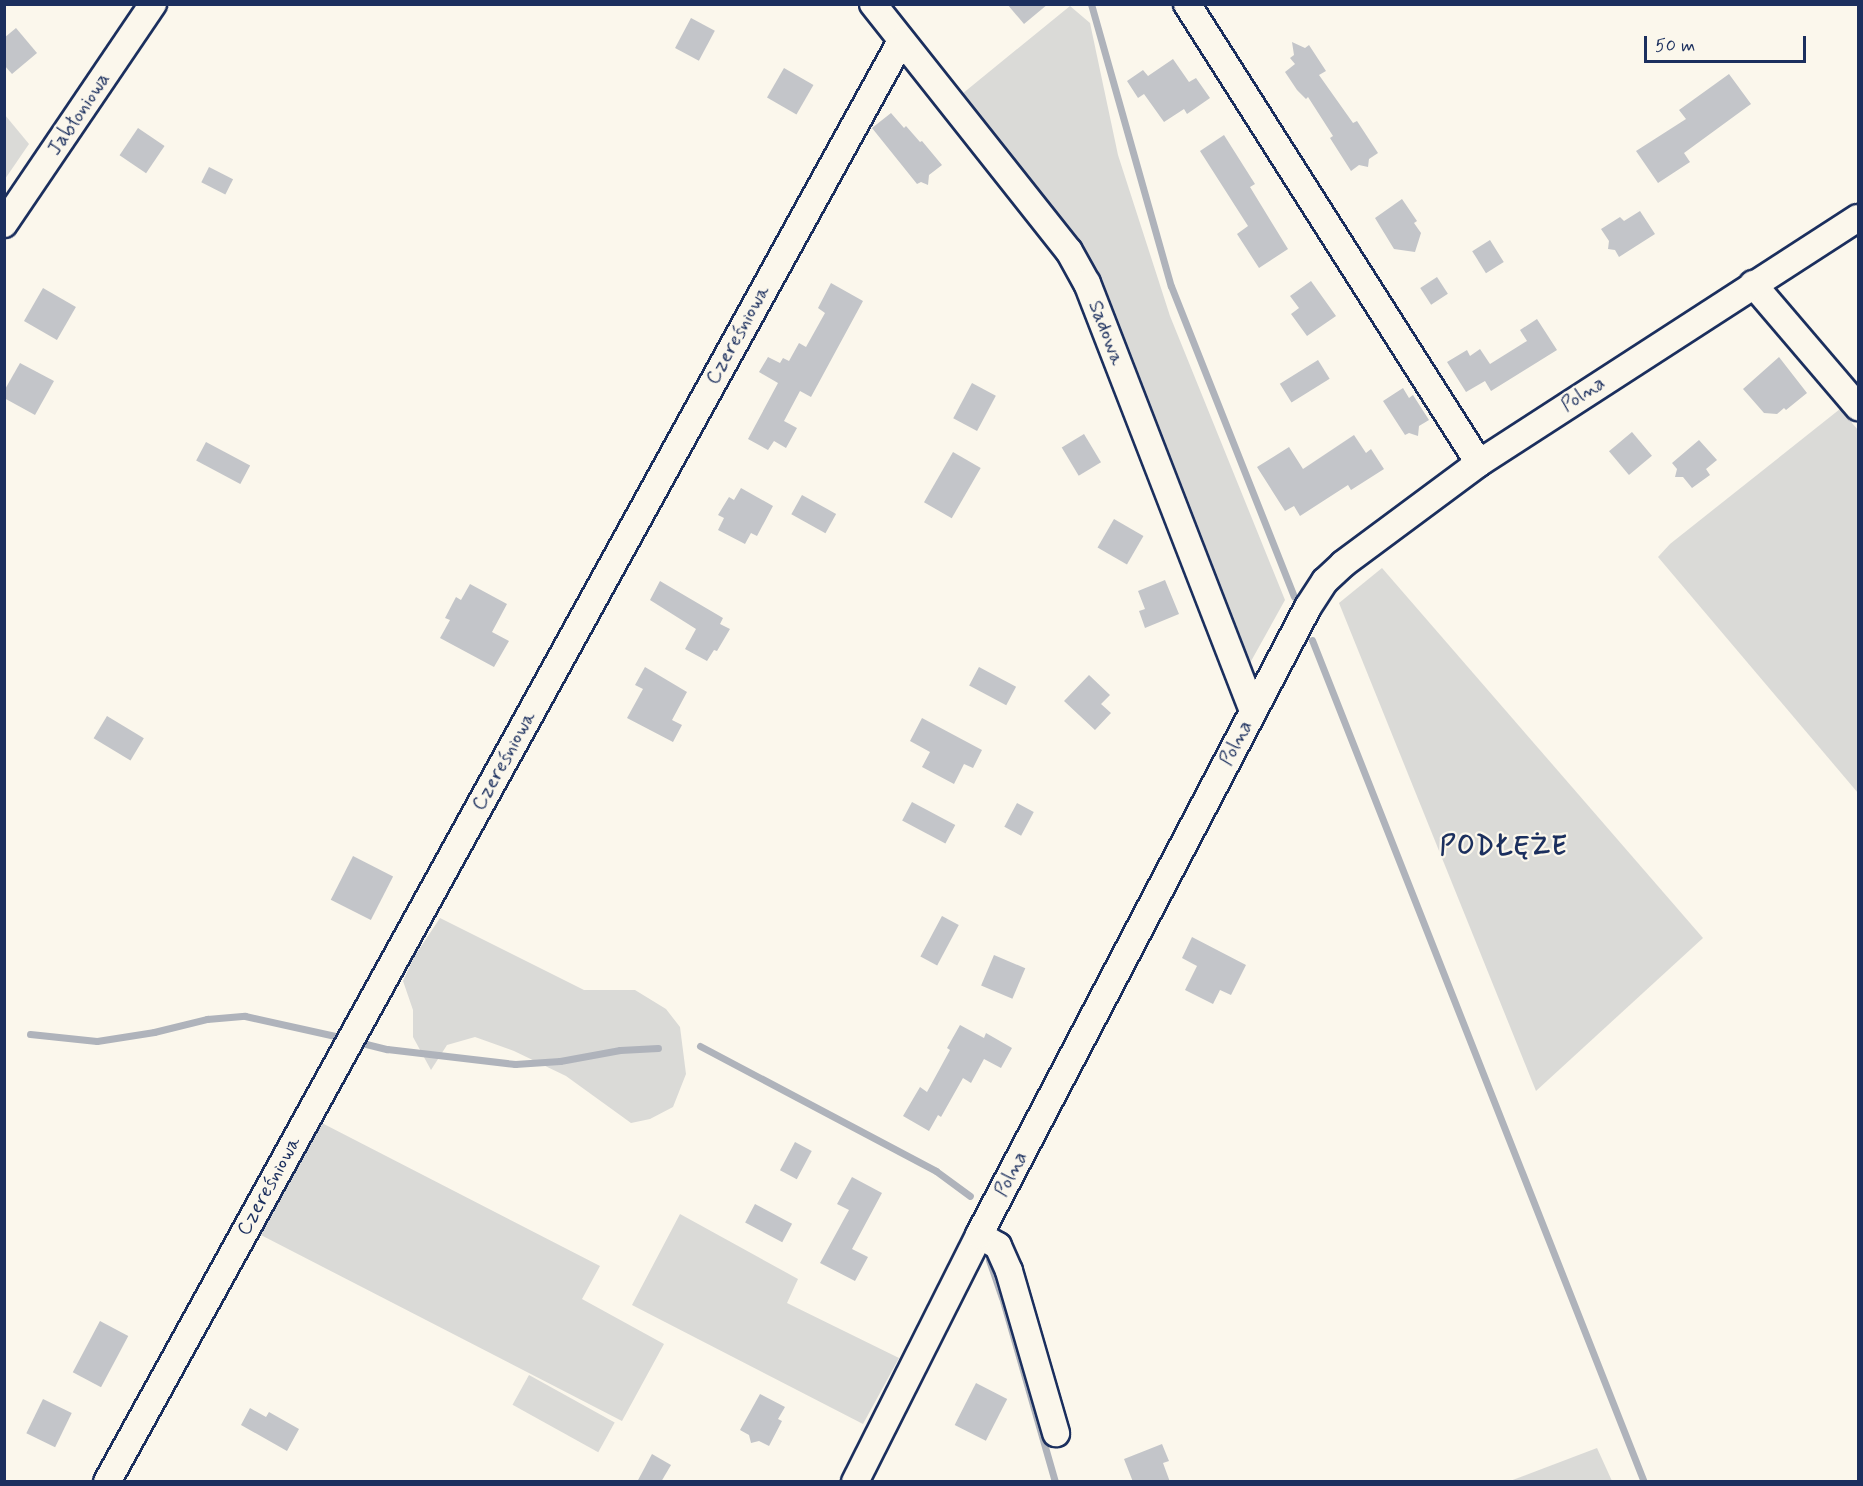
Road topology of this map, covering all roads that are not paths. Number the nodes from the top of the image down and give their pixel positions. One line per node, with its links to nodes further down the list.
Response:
1 (153, 4): 6 (street, Jabłoniowa)
2 (873, 4): 4 (street, Sadowa)
3 (1187, 4): 9 (street)
4 (901, 41): 10 (street, Sadowa); 13 (street, Czereśniowa)
5 (1858, 218): 7 (street, Polna)
6 (4, 224)
7 (1753, 284): 8 (street); 9 (street, Polna)
8 (1858, 406)
9 (1479, 463): 10 (street, Polna)
10 (1253, 711): 11 (street, Polna)
11 (979, 1235): 12 (street); 14 (street, Polna)
12 (1056, 1433)
13 (107, 1482)
14 (855, 1482)

